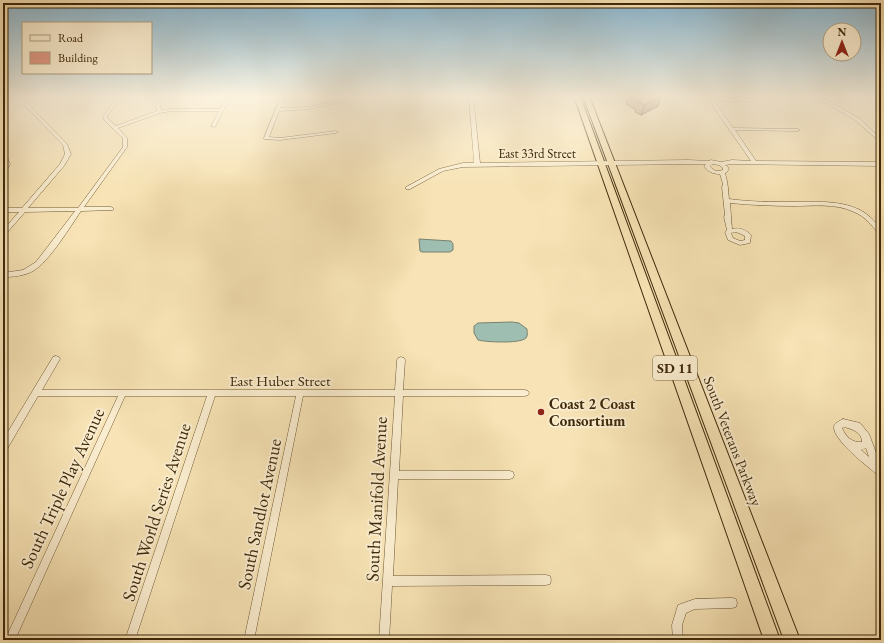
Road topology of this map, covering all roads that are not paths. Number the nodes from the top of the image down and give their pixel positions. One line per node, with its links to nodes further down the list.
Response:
1 (47, 126): 27 (street)
2 (120, 126): 9 (street)
3 (271, 126): 12 (street)
4 (474, 126): 17 (street)
5 (590, 126): 15 (highway, South Veterans Parkway / SD 11)
6 (595, 126): 15 (highway, South Veterans Parkway / SD 11)
7 (729, 126): 10 (street)
8 (865, 126): 13 (street)
9 (115, 128): 28 (street)
10 (731, 129): 11 (street); 16 (street)
11 (798, 130)
12 (336, 132)
13 (881, 142)
14 (3, 155): 21 (street)
15 (607, 163): 17 (street, East 33rd Street); 19 (street, East 33rd Street); 58 (highway, South Veterans Parkway / SD 11); 59 (highway, South Veterans Parkway / SD 11)
16 (755, 163): 18 (street, East 33rd Street); 20 (street, East 33rd Street)
17 (477, 164): 24 (street, East 33rd Street)
18 (881, 164)
19 (708, 166): 20 (street, East 33rd Street); 22 (street, East 33rd Street)
20 (723, 168): 22 (street, East 33rd Street); 23 (street)
21 (3, 172)
22 (714, 172): 23 (street)
23 (725, 187): 25 (street)
24 (408, 188)
25 (727, 201): 30 (street); 33 (street)
26 (3, 210): 27 (street)
27 (24, 210): 28 (street); 34 (street)
28 (79, 210): 29 (street); 35 (street)
29 (111, 210)
30 (728, 215): 31 (street); 32 (street)
31 (730, 231): 32 (street); 32 (street)
32 (741, 231)
33 (881, 232)
34 (3, 234)
35 (3, 275)
36 (56, 359): 38 (street)
37 (401, 360): 40 (street, South Manifold Avenue)
38 (36, 393): 39 (street, East Huber Street); 46 (street)
39 (123, 393): 42 (street, East Huber Street); 53 (street, South Triple Play Avenue)
40 (399, 393): 41 (street, East Huber Street); 43 (street, East Huber Street); 48 (street, South Manifold Avenue)
41 (525, 393)
42 (212, 394): 43 (street, East Huber Street); 54 (street, South World Series Avenue)
43 (300, 394): 55 (street, South Sandlot Avenue)
44 (867, 441): 45 (street); 45 (street); 47 (street)
45 (850, 444): 47 (street)
46 (3, 448)
47 (880, 471)
48 (394, 475): 49 (street); 51 (street, South Manifold Avenue)
49 (510, 475)
50 (546, 580): 51 (street)
51 (387, 581): 56 (street, South Manifold Avenue)
52 (732, 602): 57 (street)
53 (10, 640)
54 (130, 640)
55 (250, 640)
56 (384, 640)
57 (678, 640)
58 (772, 640)
59 (792, 640)

